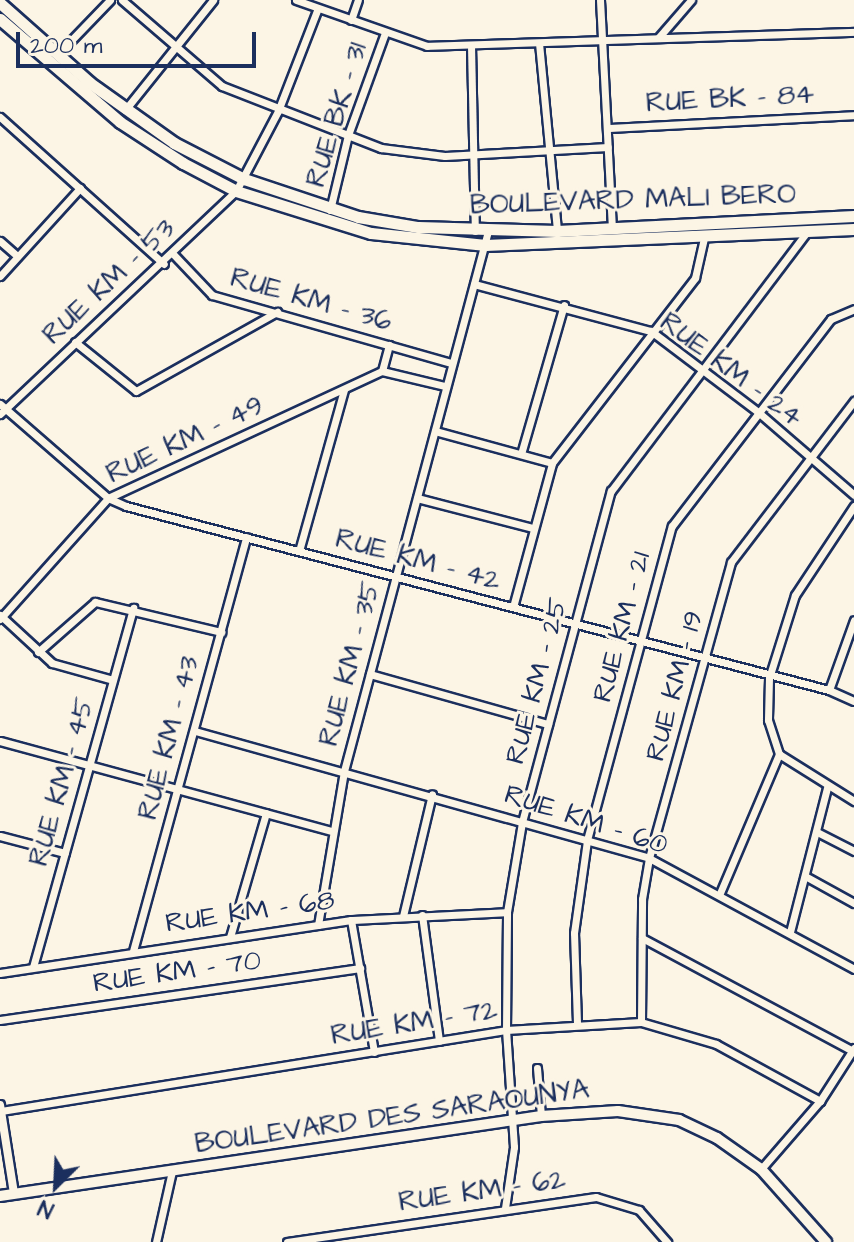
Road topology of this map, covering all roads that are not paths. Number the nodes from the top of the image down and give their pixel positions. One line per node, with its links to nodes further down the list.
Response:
1 (110, 0): 19 (street)
2 (122, 0): 18 (street)
3 (213, 0): 18 (street)
4 (296, 0): 9 (street)
5 (358, 0): 11 (street)
6 (600, 0): 15 (street)
7 (691, 0): 14 (street)
8 (0, 1): 19 (main road, BOULEVARD MALI BERO)
9 (318, 8): 11 (street); 21 (street, RUE KM - 53)
10 (0, 19): 31 (main road, BOULEVARD MALI BERO)
11 (351, 20): 13 (street)
12 (854, 32): 14 (street)
13 (385, 33): 17 (street); 25 (street, RUE BK - 31)
14 (659, 37): 15 (street)
15 (603, 39): 16 (street); 24 (street)
16 (539, 43): 17 (street); 27 (street)
17 (471, 45): 28 (street, RUE KM - 35)
18 (176, 47): 20 (street); 21 (street)
19 (58, 54): 20 (main road, BOULEVARD MALI BERO)
20 (125, 110): 29 (main road, BOULEVARD MALI BERO)
21 (278, 111): 25 (street); 29 (street, RUE KM - 53)
22 (854, 115): 24 (street, RUE BK - 84)
23 (0, 117): 30 (street)
24 (608, 128): 26 (street)
25 (348, 135): 28 (street); 32 (street, RUE BK - 31)
26 (608, 147): 27 (street); 40 (street)
27 (551, 150): 28 (street); 38 (street)
28 (473, 154): 37 (street, RUE KM - 35)
29 (244, 179): 31 (street, RUE KM - 53); 32 (main road, BOULEVARD MALI BERO)
30 (80, 188): 45 (street); 46 (street)
31 (236, 191): 43 (main road, BOULEVARD MALI BERO); 44 (street, RUE KM - 53)
32 (330, 210): 37 (main road, BOULEVARD MALI BERO)
33 (854, 216): 34 (main road, BOULEVARD MALI BERO)
34 (764, 227): 35 (main road, BOULEVARD MALI BERO); 39 (main road, BOULEVARD MALI BERO)
35 (742, 228): 40 (main road, BOULEVARD MALI BERO); 41 (main road, BOULEVARD MALI BERO)
36 (854, 229): 39 (main road, BOULEVARD MALI BERO)
37 (481, 231): 38 (main road, BOULEVARD MALI BERO); 43 (street, RUE KM - 35)
38 (557, 231): 40 (main road, BOULEVARD MALI BERO)
39 (807, 232): 57 (street, RUE KM - 25)
40 (612, 236): 41 (main road, BOULEVARD MALI BERO); 43 (main road, BOULEVARD MALI BERO)
41 (704, 238): 52 (street)
42 (0, 241): 45 (street)
43 (485, 245): 48 (street, RUE KM - 35)
44 (174, 255): 46 (street, RUE KM - 53); 51 (street, RUE KM - 36)
45 (17, 256): 47 (street)
46 (164, 264): 53 (street, RUE KM - 53)
47 (0, 276)
48 (474, 284): 49 (street, RUE KM - 24); 55 (street, RUE KM - 35)
49 (564, 305): 52 (street, RUE KM - 24); 64 (street)
50 (854, 309): 62 (street, RUE KM - 21)
51 (277, 312): 53 (street); 54 (street, RUE KM - 36)
52 (651, 331): 57 (street, RUE KM - 24); 66 (street)
53 (75, 342): 61 (street, RUE KM - 53)
54 (389, 345): 55 (street, RUE KM - 36); 56 (street)
55 (451, 363): 58 (street, RUE KM - 35)
56 (382, 371): 58 (street); 59 (street, RUE KM - 49)
57 (702, 371): 62 (street, RUE KM - 24); 79 (street, RUE KM - 25)
58 (445, 386): 63 (street, RUE KM - 35)
59 (344, 390): 68 (street, RUE KM - 49); 73 (street)
60 (854, 401): 65 (street, RUE KM - 19)
61 (2, 409): 68 (street, RUE KM - 42)
62 (758, 412): 65 (street, RUE KM - 24); 81 (street, RUE KM - 21)
63 (435, 431): 64 (street); 69 (street, RUE KM - 35)
64 (521, 454): 66 (street)
65 (808, 456): 67 (street, RUE KM - 24); 83 (street, RUE KM - 19)
66 (552, 463): 71 (street)
67 (854, 495)
68 (108, 498): 72 (street, RUE KM - 42); 77 (street, RUE KM - 49)
69 (417, 498): 71 (street); 74 (street, RUE KM - 35)
70 (854, 506): 85 (street)
71 (533, 528): 75 (street)
72 (246, 537): 73 (street, RUE KM - 42); 80 (street, RUE KM - 43)
73 (299, 551): 74 (street, RUE KM - 42)
74 (396, 577): 75 (street, RUE KM - 42); 84 (street, RUE KM - 35)
75 (513, 607): 79 (street, RUE KM - 42)
76 (133, 608): 80 (street); 82 (street); 86 (street, RUE KM - 45)
77 (1, 617): 82 (street)
78 (854, 620): 87 (street)
79 (574, 627): 81 (street, RUE KM - 42); 89 (street, RUE KM - 25)
80 (221, 632): 90 (street, RUE KM - 43)
81 (640, 645): 83 (street, RUE KM - 42); 104 (street, RUE KM - 21)
82 (38, 652): 86 (street)
83 (706, 662): 85 (street, RUE KM - 42); 107 (street, RUE KM - 19)
84 (370, 674): 89 (street); 94 (street, RUE KM - 35)
85 (769, 678): 87 (street, RUE KM - 42); 92 (street)
86 (113, 680): 93 (street, RUE KM - 45)
87 (829, 690): 88 (street, RUE KM - 42)
88 (854, 701)
89 (548, 724): 100 (street, RUE KM - 25)
90 (195, 731): 94 (street, RUE KM - 60); 96 (street, RUE KM - 43)
91 (0, 741): 93 (street)
92 (779, 754): 95 (street); 109 (street)
93 (90, 765): 96 (street); 106 (street, RUE KM - 45)
94 (344, 771): 97 (street, RUE KM - 60); 101 (street, RUE KM - 35)
95 (827, 788): 98 (street); 102 (street)
96 (178, 791): 99 (street); 119 (street, RUE KM - 43)
97 (432, 794): 100 (street, RUE KM - 60); 113 (street)
98 (854, 801)
99 (266, 813): 101 (street); 117 (street)
100 (522, 822): 104 (street, RUE KM - 60); 111 (street, RUE KM - 25)
101 (331, 831): 115 (street, RUE KM - 35)
102 (817, 832): 105 (street); 108 (street)
103 (0, 836): 106 (street)
104 (587, 840): 107 (street, RUE KM - 60); 126 (street, RUE KM - 21)
105 (854, 851)
106 (65, 853): 120 (street, RUE KM - 45)
107 (649, 858): 109 (street, RUE KM - 60); 118 (street, RUE KM - 19)
108 (805, 876): 110 (street); 116 (street)
109 (720, 893): 116 (street, RUE KM - 60)
110 (854, 903)
111 (507, 912): 112 (street, RUE KM - 68); 127 (street, RUE KM - 25)
112 (422, 915): 113 (street, RUE KM - 68); 128 (street)
113 (403, 916): 114 (street, RUE KM - 68)
114 (351, 920): 115 (street, RUE KM - 68); 121 (street)
115 (318, 925): 117 (street, RUE KM - 68)
116 (790, 932): 122 (street, RUE KM - 60)
117 (230, 937): 119 (street, RUE KM - 68)
118 (642, 938): 125 (street, RUE KM - 19); 129 (street)
119 (133, 951): 120 (street, RUE KM - 68)
120 (33, 967): 123 (street, RUE KM - 68)
121 (360, 968): 124 (street, RUE KM - 70); 130 (street)
122 (854, 969)
123 (0, 973)
124 (0, 1020)
125 (641, 1022): 126 (street, RUE KM - 72); 132 (street, RUE KM - 72)
126 (577, 1023): 127 (street, RUE KM - 72)
127 (506, 1030): 128 (street, RUE KM - 72); 135 (street, RUE KM - 25)
128 (439, 1041): 130 (street, RUE KM - 72)
129 (853, 1050): 132 (street)
130 (374, 1052): 133 (street, RUE KM - 72)
131 (537, 1068): 134 (street)
132 (820, 1101): 136 (street)
133 (1, 1113): 138 (street)
134 (541, 1116): 135 (main road, BOULEVARD DES SARAOUNYA); 136 (main road, BOULEVARD DES SARAOUNYA)
135 (513, 1121): 137 (main road, BOULEVARD DES SARAOUNYA); 140 (street, RUE KM - 25)
136 (761, 1169): 144 (main road, BOULEVARD DES SARAOUNYA)
137 (172, 1171): 138 (main road, BOULEVARD DES SARAOUNYA); 141 (street)
138 (14, 1193): 139 (main road, BOULEVARD DES SARAOUNYA)
139 (0, 1196)
140 (505, 1208): 142 (street, RUE KM - 62); 143 (street, RUE KM - 62)
141 (156, 1242)
142 (287, 1242)
143 (667, 1242)
144 (826, 1242)

